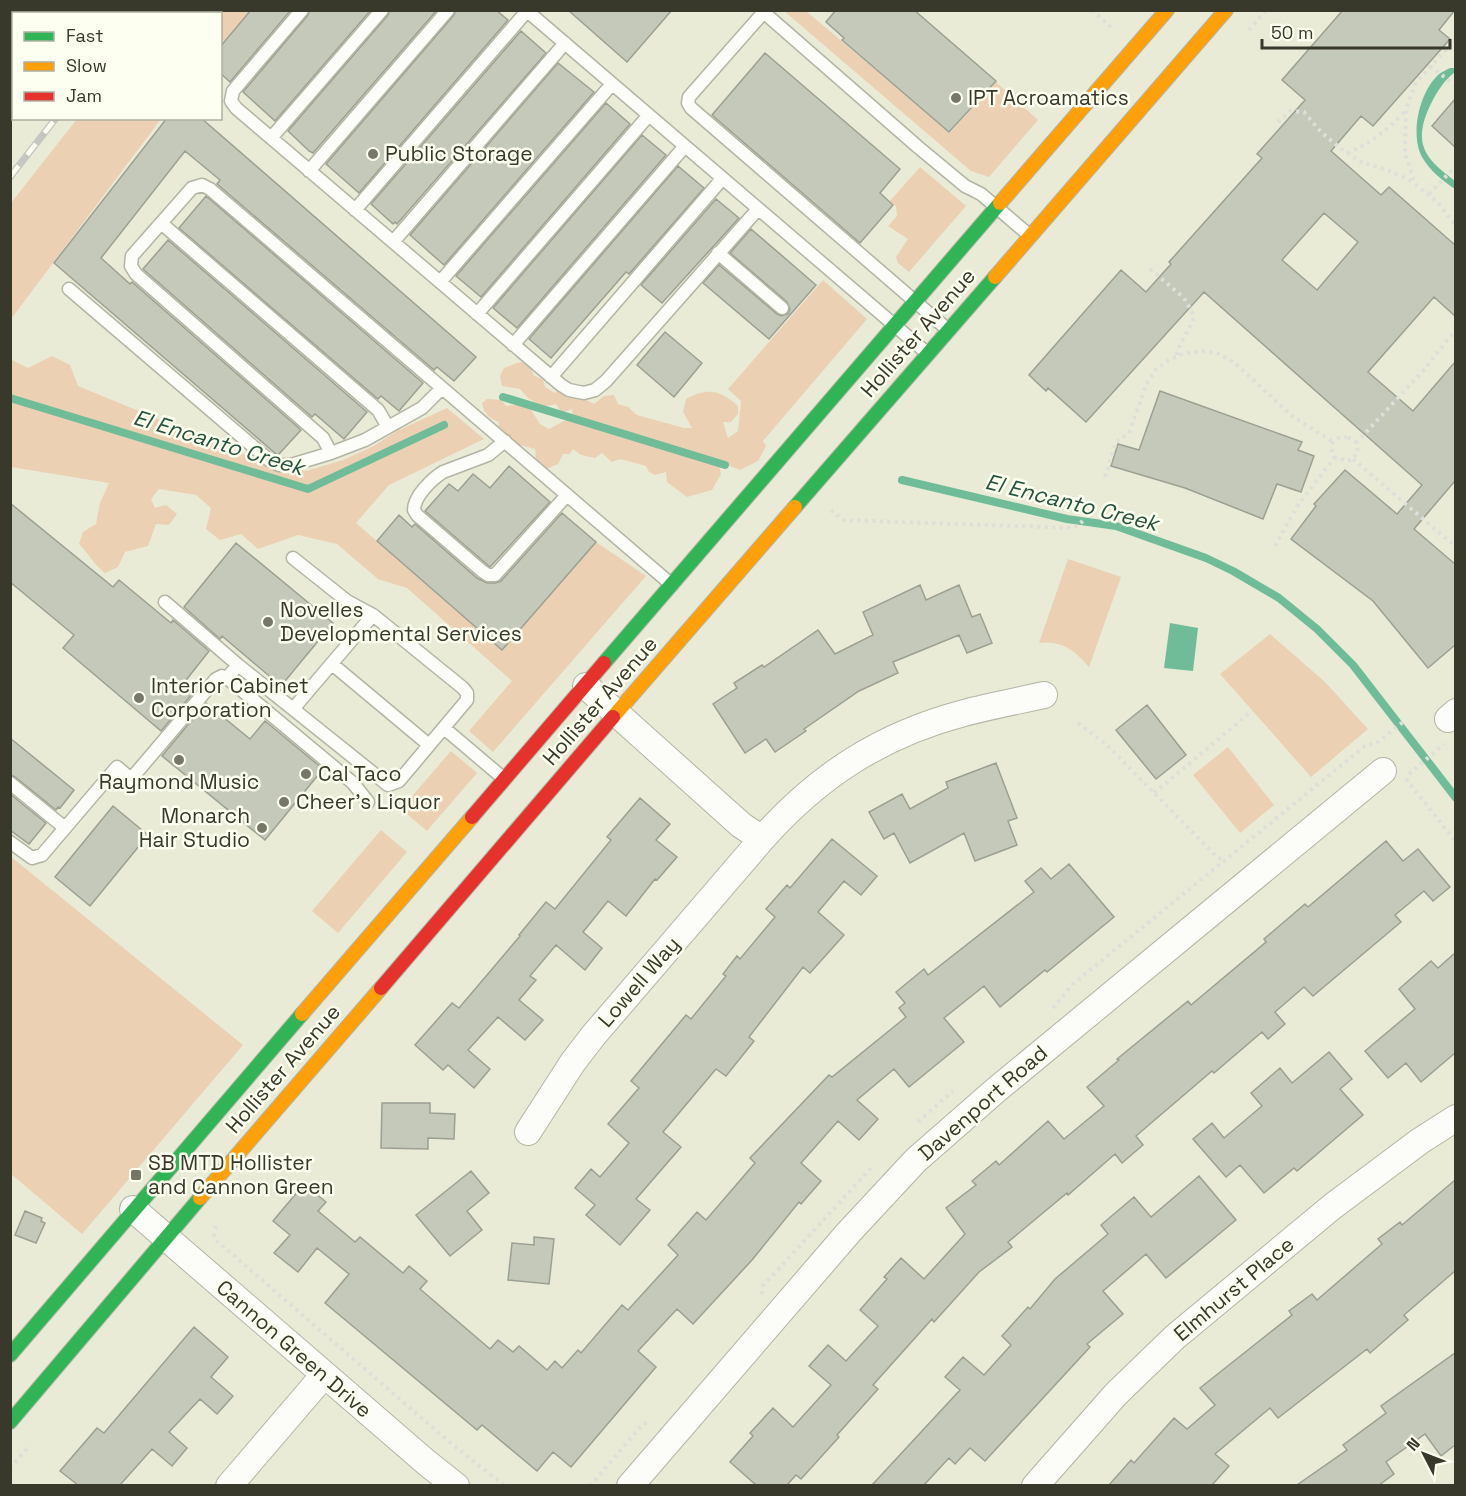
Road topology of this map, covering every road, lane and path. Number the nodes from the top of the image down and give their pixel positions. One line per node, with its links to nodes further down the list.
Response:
1 (302, 10): 18 (lane)
2 (382, 10): 18 (lane)
3 (448, 10): 22 (lane)
4 (1092, 10): 9 (path)
5 (1167, 10): 26 (main road, Hollister Avenue)
6 (1226, 10): 31 (main road, Hollister Avenue)
7 (527, 11): 11 (lane); 28 (lane)
8 (762, 12): 26 (lane); 37 (lane)
9 (1119, 35)
10 (1455, 38): 12 (path)
11 (565, 44): 13 (lane); 32 (lane)
12 (1430, 66): 14 (path); 15 (path)
13 (612, 84): 16 (lane); 35 (lane)
14 (1455, 86)
15 (1406, 110): 20 (path); 24 (path)
16 (649, 115): 19 (lane); 39 (lane)
17 (1278, 122): 20 (path)
18 (271, 138): 22 (lane)
19 (685, 146): 23 (lane); 43 (lane)
20 (1347, 153): 24 (path)
21 (1452, 170): 25 (path)
22 (309, 171): 28 (lane)
23 (722, 178): 27 (lane); 46 (lane)
24 (1415, 184): 25 (path)
25 (1429, 194): 30 (path)
26 (998, 208): 31 (lane); 37 (main road, Hollister Avenue)
27 (758, 209): 33 (lane); 40 (lane)
28 (356, 210): 32 (lane)
29 (161, 223): 47 (lane); 48 (lane); 52 (lane)
30 (1455, 226)
31 (1030, 236): 42 (main road, Hollister Avenue)
32 (393, 242): 35 (lane)
33 (718, 254): 38 (lane); 46 (lane)
34 (1150, 269): 45 (path)
35 (440, 282): 39 (lane)
36 (69, 289): 52 (lane)
37 (916, 302): 40 (main road, Hollister Avenue); 42 (lane)
38 (782, 308)
39 (477, 314): 43 (lane)
40 (896, 326): 44 (lane); 62 (main road, Hollister Avenue)
41 (1455, 329): 51 (path)
42 (948, 330): 44 (main road, Hollister Avenue)
43 (513, 345): 46 (lane)
44 (927, 353): 72 (main road, Hollister Avenue)
45 (1177, 356): 50 (path); 55 (path)
46 (551, 377)
47 (442, 388): 48 (lane); 49 (lane)
48 (388, 428): 52 (lane)
49 (505, 441): 56 (lane); 56 (lane)
50 (1333, 442): 51 (path); 53 (path)
51 (1356, 443): 54 (path)
52 (331, 453)
53 (1335, 457): 54 (path); 59 (path)
54 (1353, 459): 60 (path)
55 (1105, 477)
56 (567, 495): 62 (lane)
57 (831, 510): 58 (path)
58 (1084, 520)
59 (1275, 546)
60 (1455, 547)
61 (293, 558): 64 (lane)
62 (673, 585): 68 (main road, Hollister Avenue)
63 (165, 602): 66 (lane)
64 (373, 615): 65 (lane); 76 (lane)
65 (332, 664): 70 (lane); 78 (lane)
66 (238, 665): 67 (lane); 70 (lane)
67 (227, 678): 85 (lane); 86 (lane)
68 (586, 686): 72 (street); 81 (main road, Hollister Avenue)
69 (1044, 695): 87 (street, Lowell Way)
70 (293, 710): 78 (lane)
71 (1252, 711): 84 (path)
72 (617, 713): 87 (street); 95 (main road, Hollister Avenue)
73 (1403, 722): 77 (path)
74 (1078, 723): 84 (path)
75 (1451, 724): 79 (path)
76 (444, 728): 78 (lane); 81 (lane)
77 (1395, 728)
78 (429, 745)
79 (1421, 763)
80 (1383, 771): 102 (street, Davenport Road)
81 (504, 779): 93 (main road, Hollister Avenue)
82 (10, 783): 86 (lane)
83 (1410, 785): 89 (path)
84 (1154, 793): 90 (path)
85 (368, 802)
86 (65, 828): 88 (lane)
87 (762, 839): 92 (street, Lowell Way)
88 (10, 842)
89 (1455, 842)
90 (1225, 861)
91 (1455, 1118): 103 (street, Elmhurst Place)
92 (528, 1132)
93 (133, 1209): 95 (street, Cannon Green Drive); 96 (main road, Hollister Avenue)
94 (218, 1223): 101 (path)
95 (166, 1238): 97 (street, Cannon Green Drive); 98 (main road, Hollister Avenue)
96 (10, 1355)
97 (324, 1376): 99 (street); 100 (street, Cannon Green Drive)
98 (10, 1422)
99 (230, 1485)
100 (456, 1485)
101 (505, 1485)
102 (630, 1485)
103 (1035, 1485)

